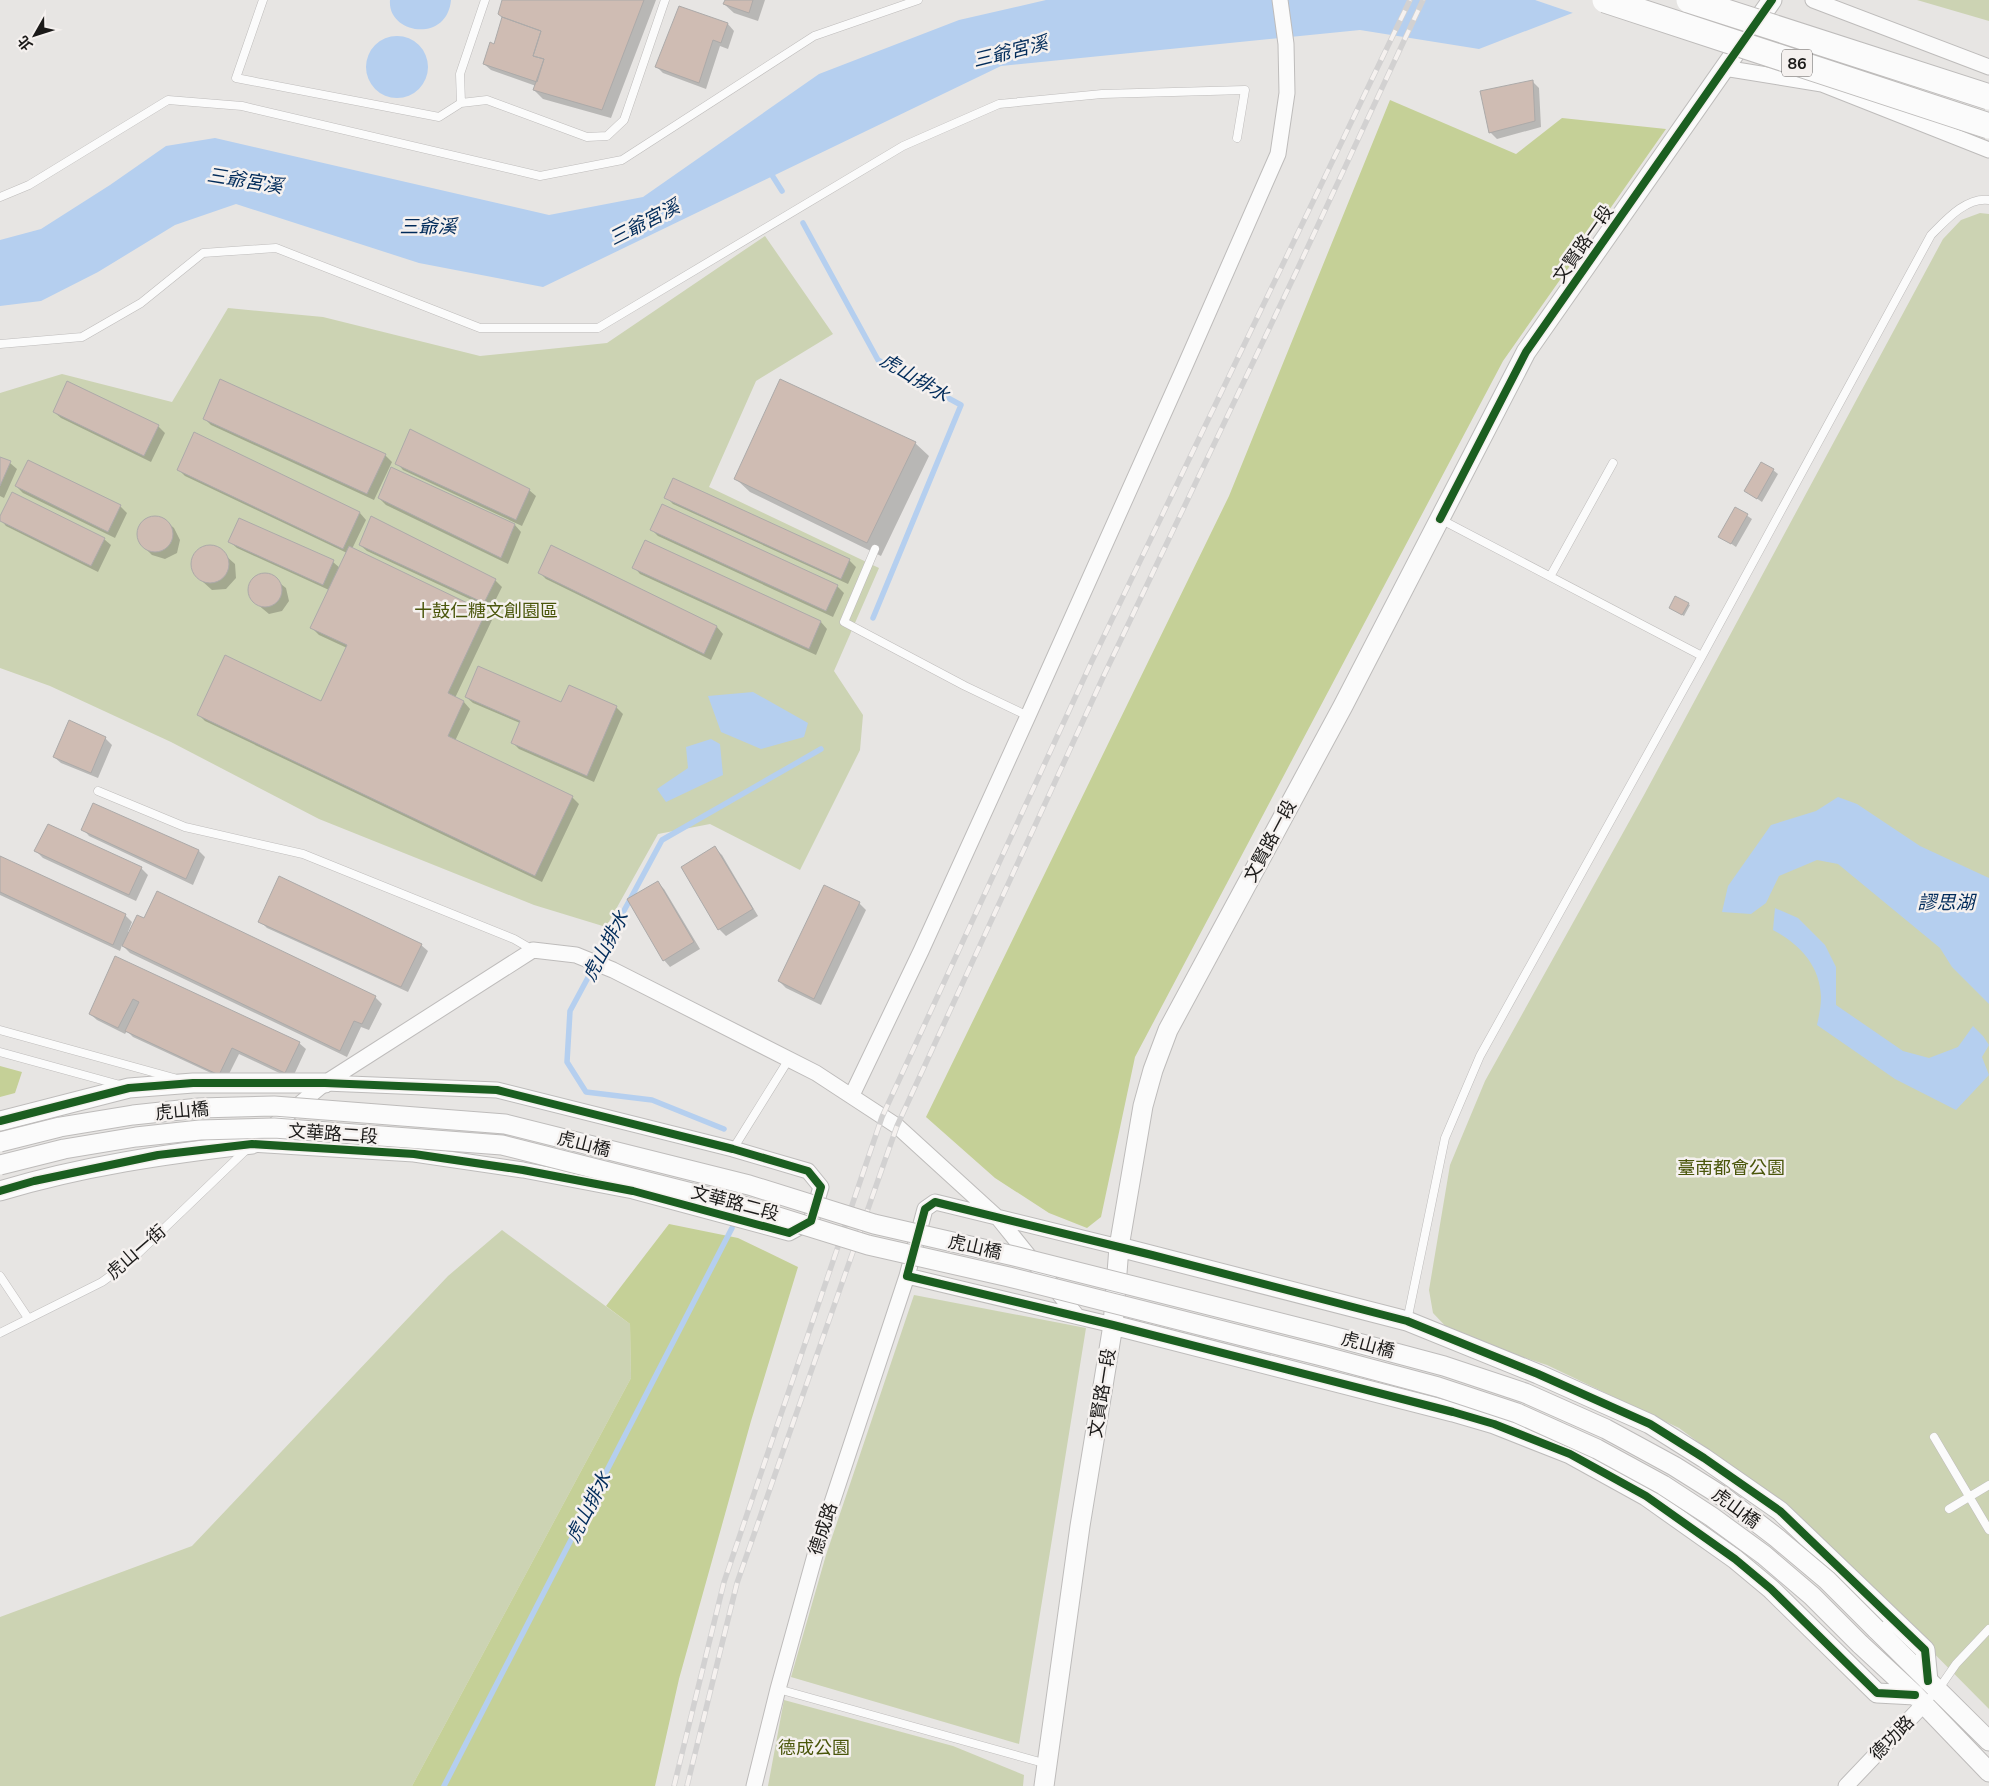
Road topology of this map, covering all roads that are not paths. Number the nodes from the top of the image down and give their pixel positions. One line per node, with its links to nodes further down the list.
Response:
1 (263, 0): 13 (lane)
2 (486, 0): 13 (lane)
3 (665, 0): 13 (lane)
4 (918, 0): 17 (lane)
5 (1280, 0): 25 (street)
6 (1605, 0): 14 (highway, 86, bridge)
7 (1689, 0): 12 (highway, 86, bridge)
8 (1772, 0): 11 (street, 文賢路一段)
9 (1813, 0): 10 (street)
10 (1989, 67)
11 (1724, 68): 16 (street); 21 (street, 文賢路一段)
12 (1989, 97)
13 (461, 103)
14 (1989, 126)
15 (1237, 138): 19 (lane)
16 (1989, 150)
17 (0, 197)
18 (1989, 200): 24 (lane)
19 (0, 344)
20 (1613, 463): 23 (lane)
21 (1440, 519): 23 (lane); 42 (street, 文賢路一段)
22 (875, 549): 25 (lane)
23 (1551, 575): 24 (lane)
24 (1702, 656): 47 (lane)
25 (1028, 716): 34 (street)
26 (98, 790): 27 (lane)
27 (533, 950): 30 (street); 32 (street, 文華路二段)
28 (0, 1030): 31 (lane)
29 (0, 1052): 33 (lane)
30 (789, 1059): 34 (street); 38 (lane)
31 (193, 1084): 32 (street); 33 (street)
32 (324, 1084): 37 (street, 文華路二段); 38 (street, 文華路二段)
33 (129, 1088): 35 (street)
34 (852, 1095): 41 (street)
35 (0, 1121)
36 (0, 1142): 57 (street, 虎山橋, bridge)
37 (252, 1144): 38 (street, 文華路二段); 40 (street); 46 (lane, 虎山一街)
38 (733, 1148)
39 (0, 1165): 57 (street, 虎山橋, bridge)
40 (0, 1191)
41 (999, 1219): 42 (street); 44 (street); 45 (street)
42 (1119, 1247): 47 (street); 48 (street, 文賢路一段)
43 (0, 1276): 46 (lane)
44 (907, 1276): 45 (street); 56 (street, 德成路)
45 (1077, 1316): 48 (street)
46 (28, 1318): 49 (lane, 虎山一街)
47 (1407, 1321): 57 (street)
48 (1113, 1325): 57 (street); 59 (street, 文賢路一段)
49 (0, 1333)
50 (1934, 1437): 52 (lane)
51 (1989, 1485): 52 (lane)
52 (1970, 1497): 53 (lane); 54 (lane)
53 (1949, 1509)
54 (1989, 1530)
55 (1989, 1629): 57 (lane)
56 (778, 1689): 59 (lane); 61 (street, 德成路)
57 (1926, 1693): 58 (street); 60 (street); 63 (street, 德功路)
58 (1989, 1741)
59 (1047, 1764): 62 (street, 文賢路一段)
60 (1989, 1772)
61 (754, 1786)
62 (1044, 1786)
63 (1846, 1786)

